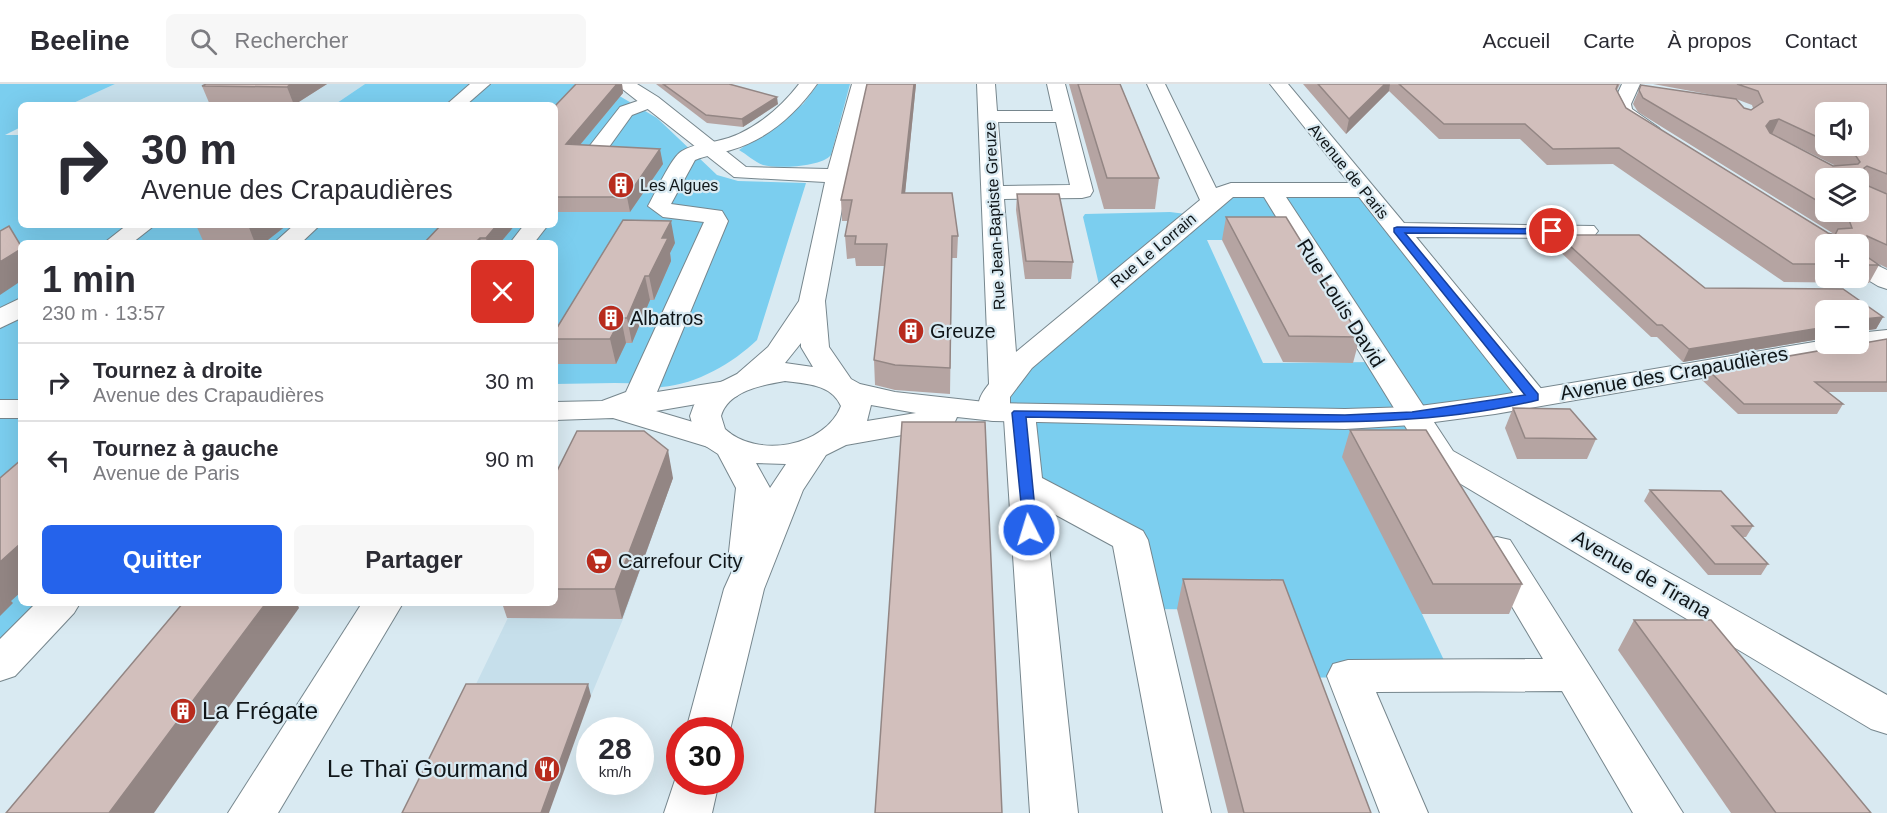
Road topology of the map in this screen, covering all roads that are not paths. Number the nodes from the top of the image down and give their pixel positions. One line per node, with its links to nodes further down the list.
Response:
1 (481, 84): 12 (street)
2 (625, 84): 11 (street)
3 (808, 84): 16 (street)
4 (861, 84): 18 (street)
5 (986, 84): 14 (street, Rue Jean-Baptiste Greuze)
6 (1056, 84): 13 (street)
7 (1156, 84): 22 (street)
8 (1279, 84): 20 (street, Avenue de Paris)
9 (1630, 87): 10 (street); 15 (street)
10 (1652, 93)
11 (652, 101): 16 (street); 17 (street)
12 (459, 102)
13 (1065, 116): 14 (street); 21 (street)
14 (989, 117): 21 (street, Rue Jean-Baptiste Greuze)
15 (1673, 145)
16 (710, 148): 17 (street); 18 (street)
17 (670, 156): 43 (street)
18 (837, 176): 33 (street)
19 (1270, 190): 20 (street, Rue Le Lorrain); 22 (street, Rue Le Lorrain); 45 (street, Rue Louis David)
20 (1365, 190): 26 (street, Avenue de Paris)
21 (993, 193): 42 (street, Rue Jean-Baptiste Greuze)
22 (1211, 201): 42 (street, Rue Le Lorrain)
23 (138, 228): 28 (street)
24 (304, 228): 29 (street)
25 (534, 228): 30 (street)
26 (1397, 230): 27 (street); 41 (street, Avenue de Paris)
27 (1586, 231)
28 (120, 240)
29 (290, 240)
30 (524, 240)
31 (1869, 270): 32 (street)
32 (1887, 281)
33 (812, 301): 39 (street); 40 (street)
34 (18, 308): 35 (street)
35 (0, 320)
36 (1887, 338): 37 (street)
37 (1869, 340)
38 (1815, 350): 41 (street, Avenue des Crapaudières)
39 (736, 385): 40 (street, Avenue des Crapaudières); 43 (street, Avenue des Crapaudières); 47 (street)
40 (844, 386): 42 (street, Avenue des Crapaudières); 46 (street)
41 (1533, 397): 45 (street, Avenue des Crapaudières)
42 (1005, 403): 45 (street, Avenue des Crapaudières); 46 (street, Avenue des Crapaudières); 49 (street, Rue Jean-Baptiste Greuze)
43 (606, 410): 44 (street); 47 (street, Avenue des Crapaudières)
44 (558, 411)
45 (1412, 416): 48 (street, Avenue de Tirana)
46 (826, 443): 47 (street, Avenue des Crapaudières); 50 (street)
47 (725, 444): 50 (street)
48 (1441, 458): 54 (street); 55 (street, Avenue de Tirana)
49 (1025, 483): 60 (street, Rue Jean-Baptiste Greuze); 61 (street)
50 (744, 589): 56 (street)
51 (57, 606): 53 (street)
52 (381, 606): 58 (street)
53 (0, 665)
54 (1574, 675): 62 (street); 63 (street)
55 (1887, 716)
56 (711, 717)
57 (693, 795): 59 (street)
58 (252, 813)
59 (688, 813)
60 (1054, 813)
61 (1187, 813)
62 (1404, 813)
63 (1659, 813)

